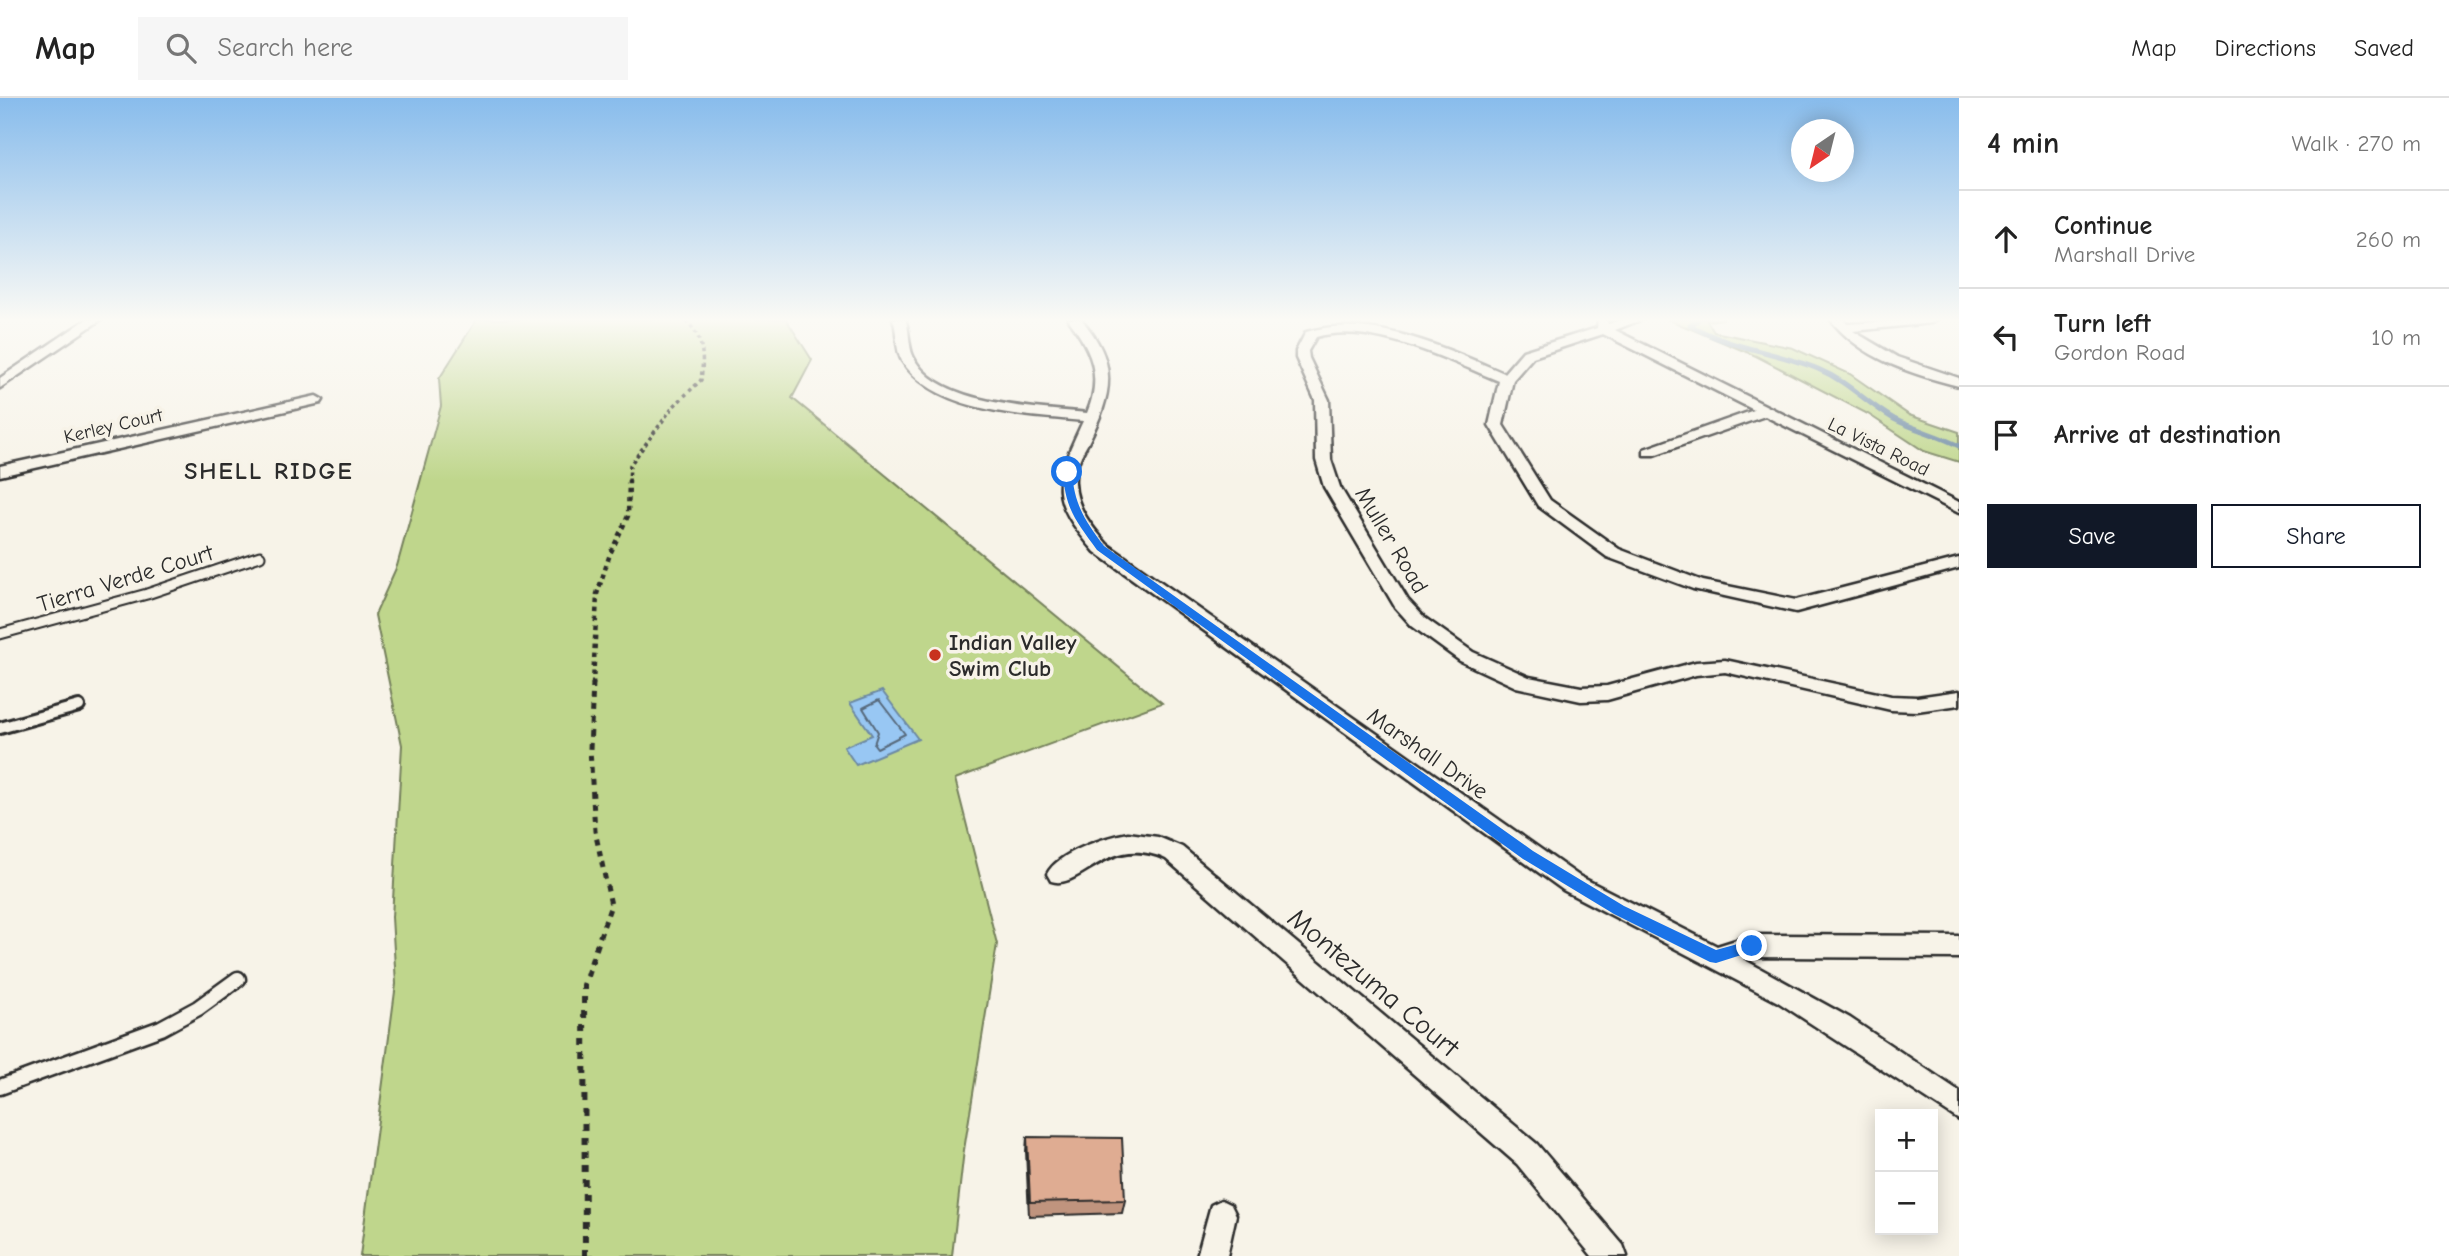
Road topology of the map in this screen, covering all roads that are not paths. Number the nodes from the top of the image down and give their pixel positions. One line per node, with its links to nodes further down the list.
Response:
1 (16, 373): 11 (street)
2 (917, 373): 14 (street)
3 (1103, 373): 14 (street, Marshall Drive)
4 (1308, 373): 21 (street, Muller Road)
5 (1491, 373): 9 (street, Muller Road)
6 (1511, 373): 9 (street)
7 (1694, 373): 13 (street, La Vista Road)
8 (1932, 373): 10 (street)
9 (1506, 379): 19 (street)
10 (1959, 382)
11 (0, 384)
12 (316, 400): 16 (street, Kerley Court)
13 (1765, 411): 15 (street); 17 (street, La Vista Road)
14 (1093, 418): 26 (street, Marshall Drive)
15 (1649, 452)
16 (0, 471)
17 (1959, 508)
18 (260, 556): 20 (lane, Tierra Verde Court)
19 (1959, 563)
20 (0, 634)
21 (1959, 698)
22 (79, 706): 23 (lane)
23 (0, 728)
24 (1059, 874): 32 (street, Montezuma Court)
25 (1959, 947): 26 (street)
26 (1716, 957): 29 (street, Marshall Drive)
27 (238, 979): 28 (lane)
28 (0, 1087)
29 (1959, 1107)
30 (1221, 1215): 31 (street)
31 (1212, 1256)
32 (1612, 1256)

